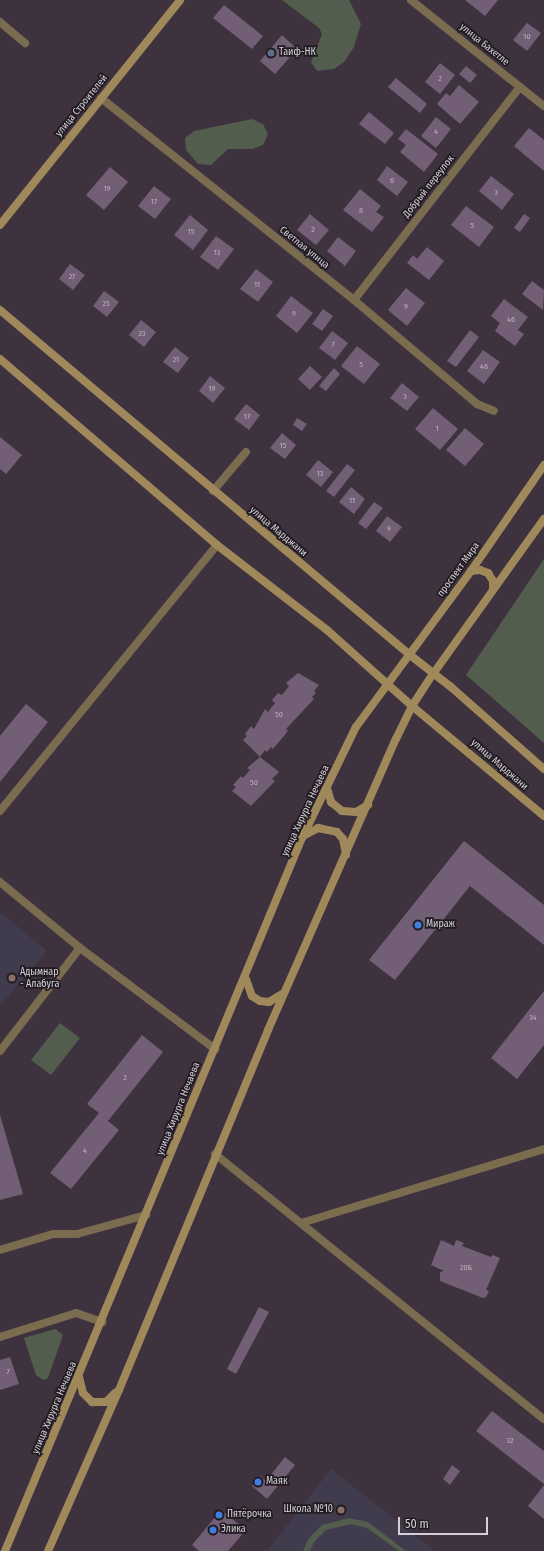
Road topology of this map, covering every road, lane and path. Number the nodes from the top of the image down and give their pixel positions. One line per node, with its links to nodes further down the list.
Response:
1 (180, 0): 6 (main road, улица Строителей)
2 (411, 0): 5 (street, улица Бахетле)
3 (0, 22): 4 (street)
4 (25, 43)
5 (520, 87): 7 (street, улица Бахетле); 9 (street, Добрый переулок)
6 (101, 98): 8 (main road, улица Строителей); 9 (street, Светлая улица)
7 (544, 106)
8 (0, 225)
9 (354, 300): 12 (street, Светлая улица)
10 (0, 310): 15 (main road, улица Марджани)
11 (0, 359): 17 (main road, улица Марджани)
12 (494, 410)
13 (246, 452): 15 (street)
14 (544, 465): 18 (main road, проспект Мира)
15 (213, 491): 20 (main road, улица Марджани)
16 (544, 519): 19 (main road)
17 (217, 545): 22 (main road, улица Марджани); 27 (street)
18 (471, 571): 19 (main road); 20 (main road, проспект Мира)
19 (493, 589): 21 (main road)
20 (410, 656): 21 (main road, улица Марджани); 22 (main road, проспект Мира)
21 (433, 674): 23 (main road); 24 (main road, улица Марджани)
22 (387, 683): 23 (main road, улица Марджани); 25 (main road, улица Хирурга Нечаева)
23 (412, 706): 26 (main road); 28 (main road, улица Марджани)
24 (544, 769)
25 (327, 788): 26 (main road); 29 (main road, улица Хирурга Нечаева)
26 (368, 805): 30 (main road)
27 (0, 811)
28 (544, 816)
29 (302, 838): 30 (main road); 33 (main road, улица Хирурга Нечаева)
30 (346, 857): 34 (main road)
31 (0, 882): 32 (street)
32 (80, 948): 35 (street); 36 (street)
33 (245, 978): 34 (main road); 35 (main road, улица Хирурга Нечаева)
34 (285, 992): 38 (main road)
35 (214, 1049): 39 (main road, улица Хирурга Нечаева)
36 (0, 1051)
37 (544, 1149): 40 (street)
38 (215, 1154): 40 (street); 45 (main road)
39 (146, 1215): 41 (street); 42 (main road, улица Хирурга Нечаева)
40 (301, 1223): 46 (street)
41 (0, 1250)
42 (102, 1322): 43 (street); 44 (main road, улица Хирурга Нечаева)
43 (0, 1337)
44 (79, 1378): 45 (main road); 47 (main road, улица Хирурга Нечаева)
45 (119, 1390): 48 (main road)
46 (544, 1419)
47 (5, 1551)
48 (48, 1551)

